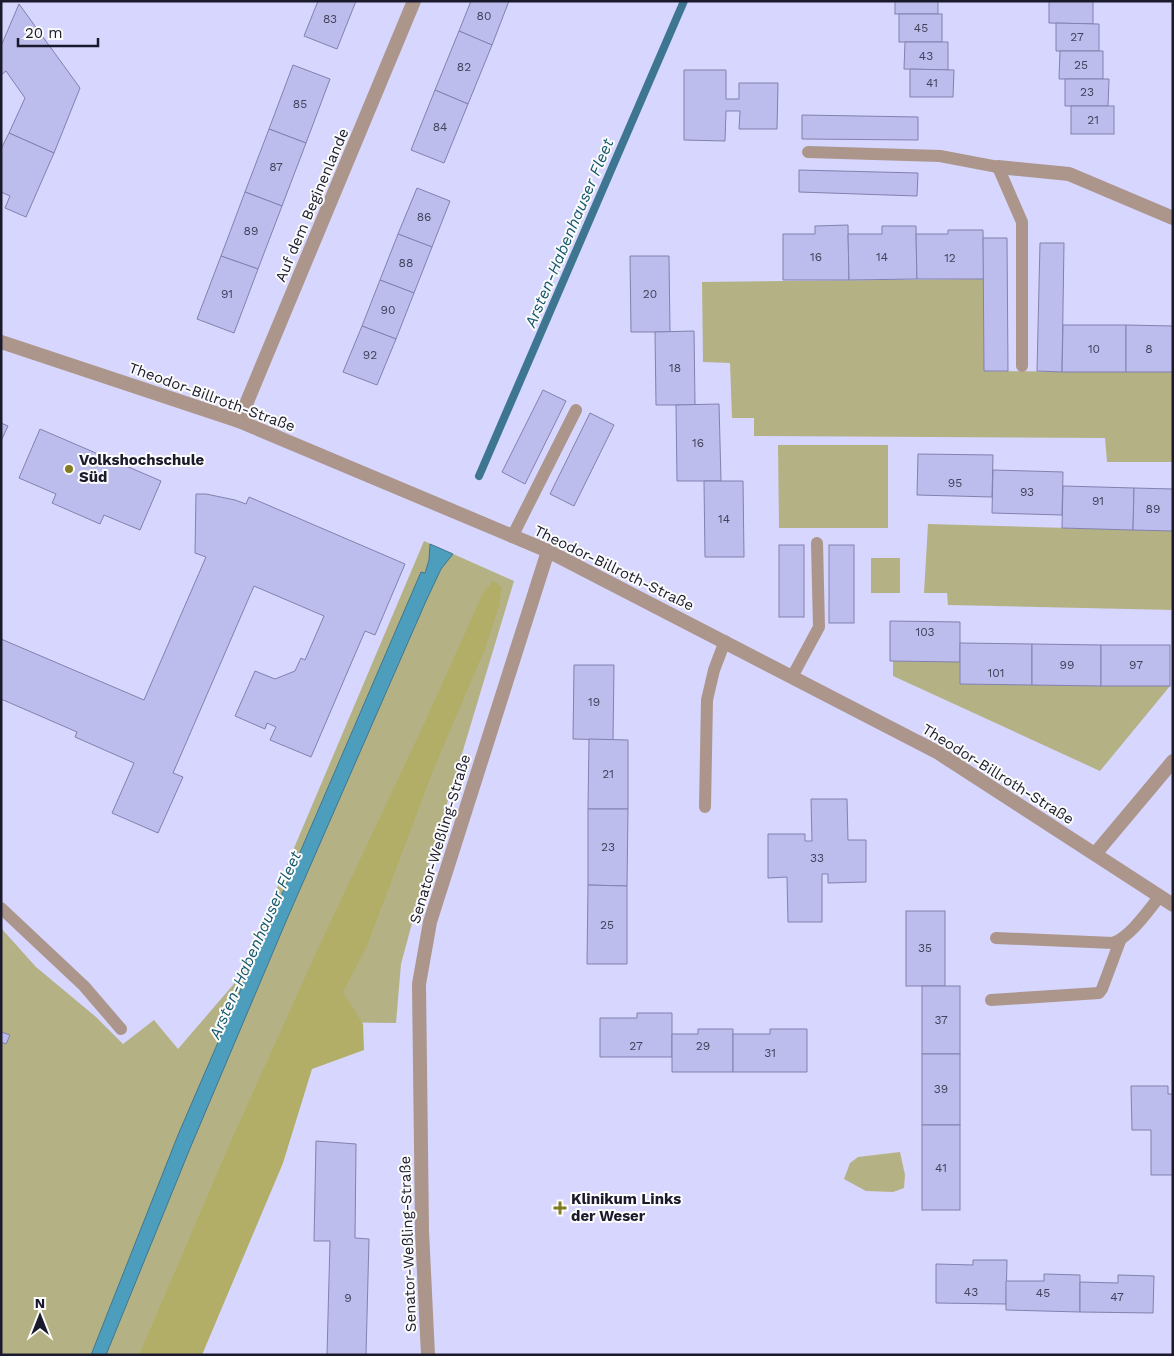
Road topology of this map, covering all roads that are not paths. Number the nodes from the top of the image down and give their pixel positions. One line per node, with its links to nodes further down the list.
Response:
1 (414, 1): 8 (street, Auf dem Beginenlande)
2 (808, 152): 3 (lane)
3 (998, 167): 4 (street); 6 (lane)
4 (1173, 218)
5 (1, 342): 8 (street, Theodor-Billroth-Straße)
6 (1022, 366)
7 (576, 410): 9 (lane)
8 (240, 421): 9 (street, Theodor-Billroth-Straße)
9 (512, 536): 11 (street, Theodor-Billroth-Straße)
10 (818, 543): 13 (lane)
11 (548, 551): 12 (street, Theodor-Billroth-Straße); 24 (street, Senator-Weßling-Straße)
12 (724, 641): 13 (street, Theodor-Billroth-Straße); 15 (lane)
13 (792, 677): 16 (street, Theodor-Billroth-Straße)
14 (1173, 761): 16 (street)
15 (705, 807)
16 (1095, 854): 17 (street, Theodor-Billroth-Straße)
17 (1160, 896): 18 (street, Theodor-Billroth-Straße); 21 (lane)
18 (1173, 905)
19 (1, 908): 23 (lane)
20 (996, 938): 21 (lane)
21 (1120, 941): 22 (lane)
22 (991, 1000)
23 (122, 1030)
24 (428, 1355)

